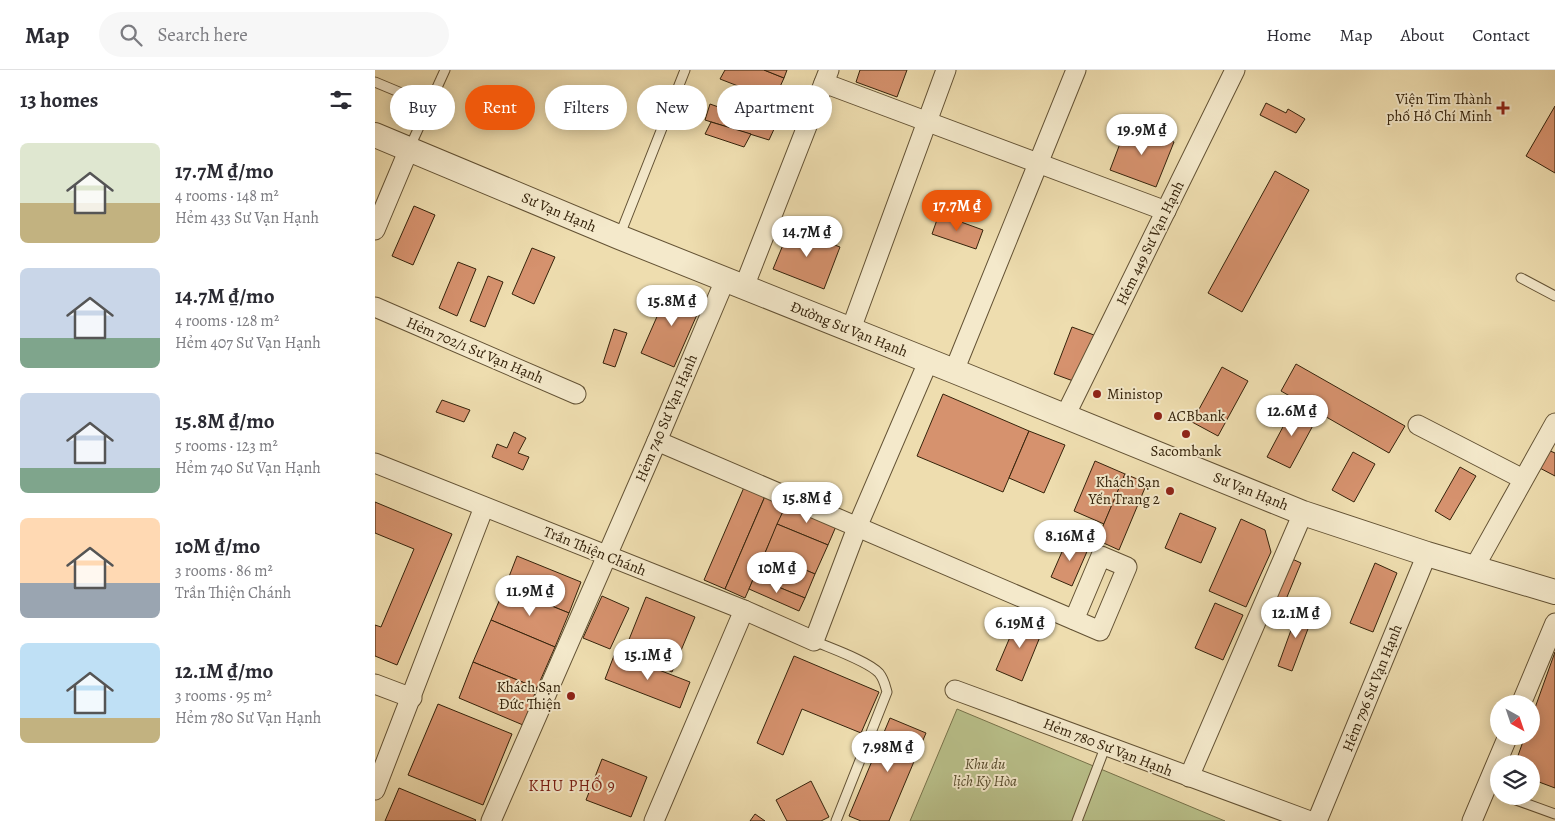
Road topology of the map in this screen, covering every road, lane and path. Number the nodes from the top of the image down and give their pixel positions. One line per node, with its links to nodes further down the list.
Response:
1 (445, 70): 8 (lane)
2 (685, 70): 17 (lane)
3 (946, 70): 10 (street)
4 (1076, 70): 14 (street)
5 (1235, 70): 15 (street, Hẻm 449 Sư Vạn Hạnh)
6 (827, 77): 10 (street); 19 (street, Hẻm 740 Sư Vạn Hạnh)
7 (375, 82): 9 (lane)
8 (439, 85)
9 (390, 88)
10 (926, 121): 14 (street); 22 (street)
11 (418, 130): 13 (lane)
12 (375, 135): 13 (street, Sư Vạn Hạnh)
13 (409, 149): 16 (street); 17 (street, Sư Vạn Hạnh)
14 (1038, 163): 15 (street); 24 (street)
15 (1166, 212): 26 (street, Hẻm 449 Sư Vạn Hạnh)
16 (375, 230)
17 (619, 238): 19 (street, Sư Vạn Hạnh)
18 (1521, 278): 20 (lane)
19 (734, 283): 22 (street, Đường Sư Vạn Hạnh); 29 (street, Hẻm 740 Sư Vạn Hạnh)
20 (1555, 296)
21 (375, 307): 25 (street, Hẻm 702/1 Sư Vạn Hạnh)
22 (851, 329): 23 (street, Đường Sư Vạn Hạnh)
23 (928, 362): 24 (street, Đường Sư Vạn Hạnh); 34 (street)
24 (954, 371): 26 (street, Sư Vạn Hạnh)
25 (576, 394)
26 (1065, 416): 33 (street, Sư Vạn Hạnh)
27 (1418, 425): 31 (street)
28 (1553, 433): 31 (street)
29 (657, 441): 34 (street); 36 (street, Hẻm 740 Sư Vạn Hạnh)
30 (375, 463): 32 (street, Trần Thiện Chánh)
31 (1523, 479): 37 (street)
32 (484, 507): 36 (street, Trần Thiện Chánh); 46 (street)
33 (1303, 512): 35 (street, Sư Vạn Hạnh); 49 (street, Hẻm 780 Sư Vạn Hạnh)
34 (858, 526): 40 (street); 42 (street)
35 (1427, 554): 37 (street, Sư Vạn Hạnh); 58 (street, Hẻm 796 Sư Vạn Hạnh)
36 (606, 556): 39 (street, Trần Thiện Chánh); 53 (street, Hẻm 740 Sư Vạn Hạnh)
37 (1474, 568): 38 (street, Sư Vạn Hạnh)
38 (1555, 592)
39 (744, 610): 42 (street, Trần Thiện Chánh); 54 (street)
40 (1074, 620)
41 (1555, 623): 45 (street)
42 (814, 641): 55 (lane)
43 (375, 684): 46 (street)
44 (955, 690): 47 (street, Hẻm 780 Sư Vạn Hạnh)
45 (1525, 695)
46 (412, 698): 50 (street)
47 (1106, 745): 49 (street, Hẻm 780 Sư Vạn Hạnh); 56 (lane)
48 (1505, 745): 59 (street)
49 (1189, 777): 57 (street)
50 (375, 790)
51 (1530, 805): 52 (lane)
52 (1555, 814)
53 (491, 821)
54 (654, 821)
55 (837, 821)
56 (1077, 821)
57 (1310, 821)
58 (1317, 821)
59 (1472, 821)

